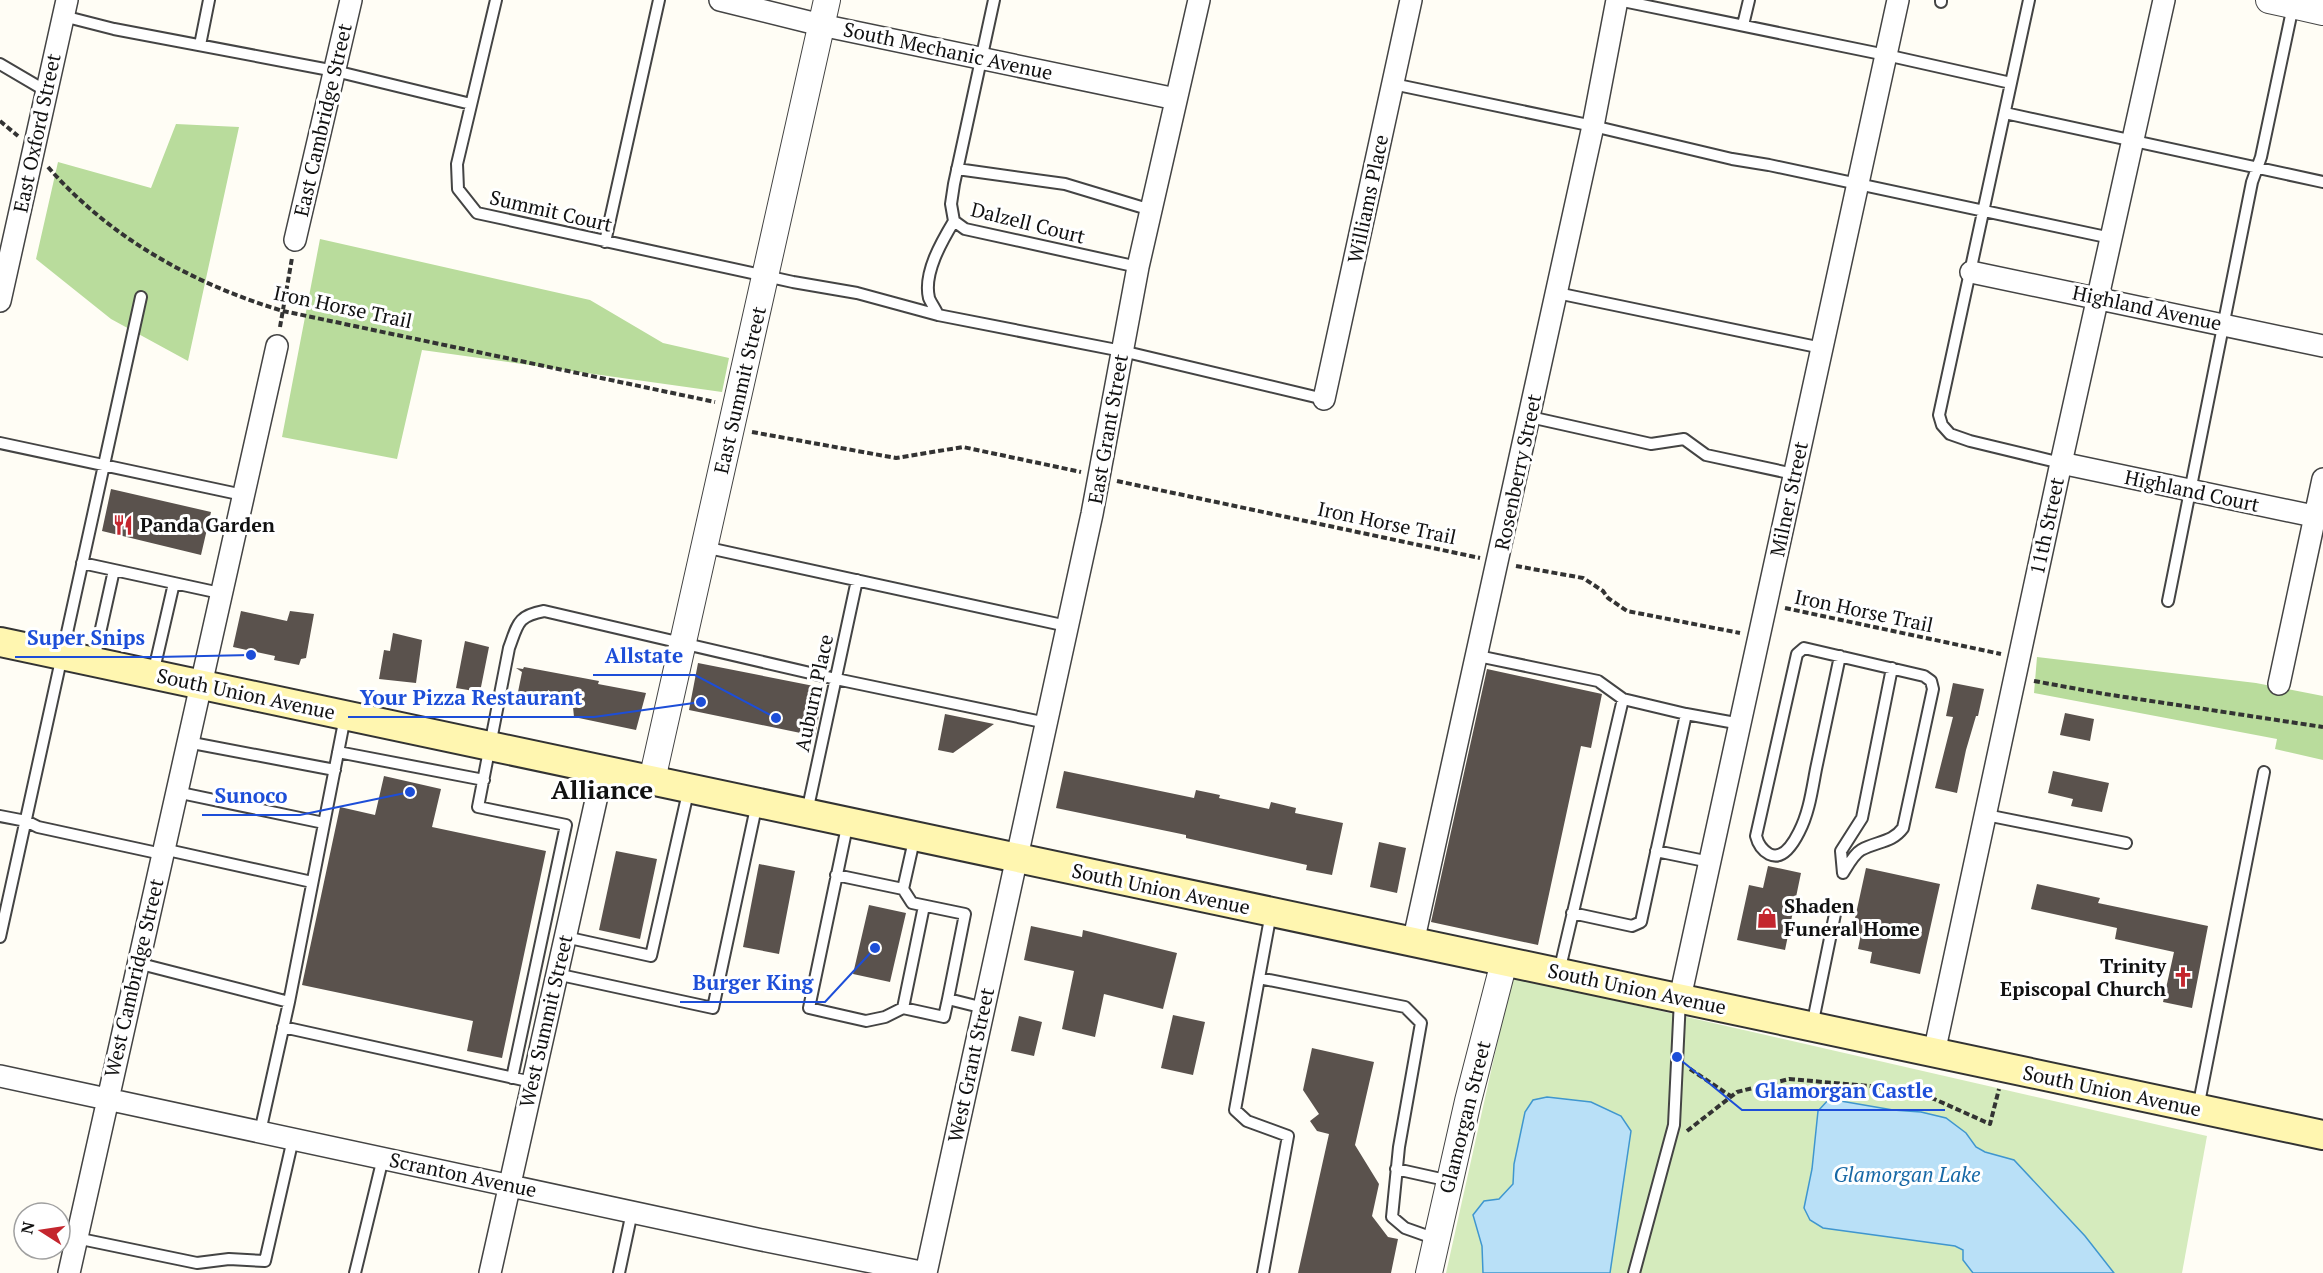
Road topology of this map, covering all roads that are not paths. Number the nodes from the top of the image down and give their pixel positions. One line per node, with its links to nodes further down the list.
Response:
1 (209, 0): 20 (lane)
2 (351, 0): 24 (street, East Cambridge Street)
3 (496, 0): 29 (lane, Summit Court)
4 (659, 0): 42 (lane)
5 (720, 0): 18 (street, South Mechanic Avenue)
6 (827, 0): 18 (street, East Summit Street)
7 (993, 0): 22 (lane, Dalzell Court)
8 (1199, 0): 28 (street, East Grant Street)
9 (1411, 0): 26 (street, Williams Place)
10 (1617, 0): 19 (lane); 31 (street, Rosenberry Street)
11 (1749, 0): 19 (lane)
12 (1898, 0): 21 (street, Milner Street)
13 (2030, 0): 25 (lane)
14 (2164, 0): 32 (street, 11th Street)
15 (2281, 3): 17 (street); 33 (lane)
16 (65, 8): 20 (lane); 27 (street, East Oxford Street)
17 (2323, 12)
18 (821, 25): 22 (street, South Mechanic Avenue); 46 (street, East Summit Street)
19 (1743, 25): 21 (lane)
20 (200, 45): 24 (lane)
21 (1886, 55): 25 (lane); 36 (street, Milner Street)
22 (981, 57): 28 (street, South Mechanic Avenue); 34 (lane, Dalzell Court)
23 (0, 64): 27 (lane)
24 (335, 71): 29 (lane); 41 (street, East Cambridge Street)
25 (2011, 83): 30 (lane)
26 (1393, 84): 31 (lane); 57 (street, Williams Place)
27 (46, 91): 43 (street, East Oxford Street)
28 (1176, 99): 37 (street, East Grant Street)
29 (471, 104): 42 (lane, Summit Court)
30 (2005, 113): 32 (lane); 38 (lane)
31 (1593, 126): 36 (lane); 47 (street, Rosenberry Street)
32 (2133, 140): 33 (lane); 40 (street, 11th Street)
33 (2257, 168): 35 (lane); 52 (lane)
34 (957, 169): 37 (lane); 39 (lane, Dalzell Court)
35 (2323, 182)
36 (1858, 185): 38 (lane); 55 (street, Milner Street)
37 (1151, 210): 44 (street, East Grant Street)
38 (1983, 212): 40 (lane); 45 (lane)
39 (954, 221): 44 (lane, Dalzell Court); 51 (lane)
40 (2111, 238): 49 (street, 11th Street)
41 (295, 240)
42 (605, 242): 46 (lane, Summit Court)
43 (6, 246): 50 (street, East Oxford Street)
44 (1138, 267): 56 (street, East Grant Street)
45 (1971, 272): 49 (street, Highland Avenue); 60 (lane)
46 (766, 275): 51 (lane, Summit Court); 67 (street, East Summit Street)
47 (1557, 293): 55 (lane); 58 (street, Rosenberry Street)
48 (141, 297): 61 (lane)
49 (2098, 298): 52 (street, Highland Avenue); 60 (street, 11th Street)
50 (0, 301)
51 (938, 315): 56 (lane, Summit Court)
52 (2224, 325): 54 (street, Highland Avenue); 64 (lane)
53 (277, 346): 65 (street)
54 (2323, 346)
55 (1822, 348): 62 (street, Milner Street)
56 (1122, 351): 57 (lane, Summit Court); 74 (street, East Grant Street)
57 (1324, 399)
58 (1530, 417): 62 (lane); 78 (street, Rosenberry Street)
59 (0, 443): 61 (lane)
60 (2061, 464): 64 (street, Highland Court); 103 (street, 11th Street)
61 (104, 465): 65 (lane); 68 (lane)
62 (1794, 474): 90 (street, Milner Street)
63 (2323, 479): 66 (street)
64 (2189, 491): 66 (street, Highland Court); 73 (lane)
65 (243, 495): 72 (street)
66 (2319, 518): 85 (street)
67 (704, 547): 70 (lane); 76 (street, East Summit Street)
68 (82, 563): 69 (lane); 77 (lane)
69 (114, 570): 71 (lane); 80 (lane)
70 (857, 580): 74 (lane); 83 (lane, Auburn Place)
71 (174, 583): 72 (lane); 82 (lane)
72 (220, 593): 84 (street)
73 (2168, 601)
74 (1067, 626): 89 (street, East Grant Street)
75 (0, 642): 77 (main road, South Union Avenue)
76 (682, 642): 83 (lane); 92 (lane); 98 (street, East Summit Street)
77 (62, 655): 80 (main road, South Union Avenue); 106 (lane)
78 (1478, 656): 86 (lane); 127 (street, Rosenberry Street)
79 (1840, 656): 79 (lane); 81 (lane)
80 (94, 661): 82 (main road, South Union Avenue)
81 (1892, 668): 116 (lane); 116 (lane)
82 (153, 674): 84 (main road, South Union Avenue)
83 (836, 679): 89 (lane); 102 (lane, Auburn Place)
84 (200, 684): 88 (main road, South Union Avenue); 91 (street, West Cambridge Street)
85 (2278, 684)
86 (1623, 699): 87 (lane); 123 (lane)
87 (1686, 714): 90 (lane); 112 (lane)
88 (345, 715): 92 (main road, South Union Avenue); 93 (lane)
89 (1047, 723): 114 (street, East Grant Street)
90 (1741, 724): 115 (street, Milner Street)
91 (187, 742): 95 (lane); 100 (street, West Cambridge Street)
92 (490, 745): 94 (main road, South Union Avenue); 97 (lane)
93 (338, 752): 95 (lane); 97 (lane)
94 (603, 769): 98 (main road, South Union Avenue); 113 (street, West Summit Street)
95 (334, 770): 107 (lane)
96 (2264, 772): 144 (lane)
97 (484, 780): 110 (lane)
98 (652, 780): 99 (main road, South Union Avenue)
99 (689, 788): 101 (main road, South Union Avenue); 126 (lane)
100 (175, 792): 107 (lane); 111 (street, West Cambridge Street)
101 (758, 802): 102 (main road, South Union Avenue); 131 (lane)
102 (807, 812): 105 (main road, South Union Avenue)
103 (1986, 815): 109 (lane); 140 (street, 11th Street)
104 (0, 816): 106 (lane)
105 (848, 821): 108 (main road, South Union Avenue); 117 (lane)
106 (26, 822): 111 (lane); 125 (lane)
107 (324, 823): 118 (lane)
108 (915, 836): 114 (main road, South Union Avenue); 120 (lane)
109 (2126, 843)
110 (561, 848): 113 (lane); 142 (lane)
111 (162, 851): 118 (lane); 129 (street, West Cambridge Street)
112 (1656, 851): 115 (lane); 123 (lane)
113 (584, 853): 126 (street, West Summit Street)
114 (1017, 858): 122 (main road, South Union Avenue); 137 (street, West Grant Street)
115 (1710, 862): 133 (street, Milner Street)
116 (1843, 873): 119 (lane)
117 (836, 875): 120 (lane); 136 (lane)
118 (312, 882): 135 (lane)
119 (1840, 885)
120 (903, 889): 121 (lane)
121 (924, 906): 134 (lane); 136 (lane)
122 (1271, 912): 127 (main road, South Union Avenue); 132 (lane)
123 (1572, 913): 130 (lane)
124 (1835, 914): 138 (lane)
125 (0, 937)
126 (565, 937): 131 (street, West Summit Street)
127 (1413, 943): 128 (main road, South Union Avenue)
128 (1504, 962): 130 (main road, South Union Avenue); 150 (street, Glamorgan Street)
129 (137, 963): 135 (lane); 143 (street, West Cambridge Street)
130 (1558, 973): 133 (main road, South Union Avenue)
131 (556, 974): 142 (street, West Summit Street)
132 (1259, 978): 149 (lane); 160 (lane)
133 (1680, 998): 138 (main road, South Union Avenue); 162 (lane)
134 (948, 999): 136 (lane); 137 (lane)
135 (288, 1002): 139 (lane)
136 (903, 1008)
137 (984, 1008): 159 (street, West Grant Street)
138 (1812, 1027): 140 (main road, South Union Avenue)
139 (283, 1028): 142 (lane); 145 (lane)
140 (1934, 1053): 144 (main road, South Union Avenue)
141 (0, 1076): 143 (street, Scranton Avenue)
142 (522, 1080): 151 (street, West Summit Street)
143 (106, 1099): 145 (street, Scranton Avenue); 153 (street, West Cambridge Street)
144 (2198, 1109): 146 (main road, South Union Avenue)
145 (260, 1132): 147 (street, Scranton Avenue)
146 (2323, 1135)
147 (293, 1138): 148 (street, Scranton Avenue); 153 (lane)
148 (382, 1158): 151 (street, Scranton Avenue); 156 (lane)
149 (1396, 1169): 150 (lane); 154 (lane)
150 (1449, 1181): 154 (street, Glamorgan Street)
151 (508, 1185): 152 (street, Scranton Avenue); 157 (street, West Summit Street)
152 (632, 1212): 158 (lane); 159 (street, Scranton Avenue)
153 (76, 1238): 155 (street, West Cambridge Street)
154 (1436, 1240): 161 (street, Glamorgan Street)
155 (69, 1273)
156 (355, 1273)
157 (490, 1273)
158 (620, 1273)
159 (926, 1273)
160 (1263, 1273)
161 (1429, 1273)
162 (1634, 1273)

